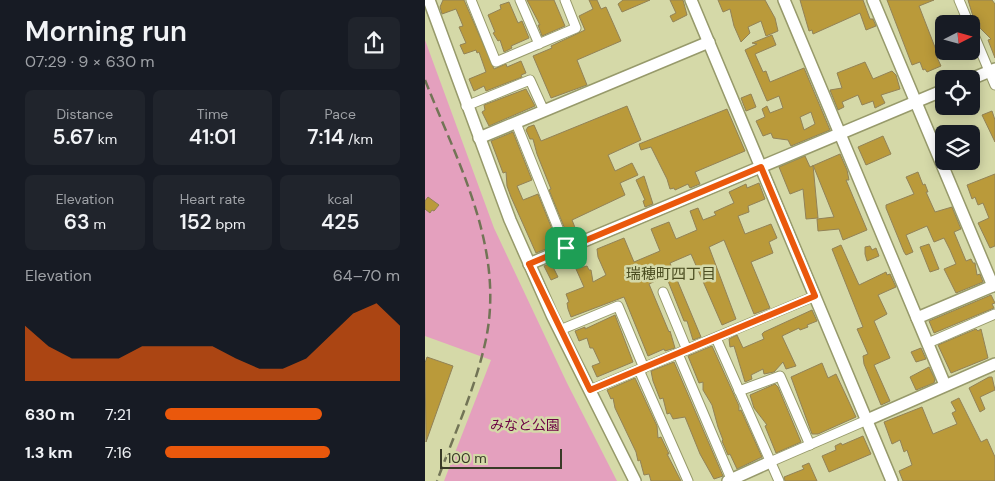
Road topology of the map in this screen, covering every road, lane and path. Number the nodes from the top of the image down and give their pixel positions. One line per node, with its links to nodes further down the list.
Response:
1 (429, 0): 18 (street)
2 (471, 0): 11 (street)
3 (520, 0): 11 (street)
4 (565, 0): 11 (street)
5 (691, 0): 10 (street)
6 (784, 0): 21 (street)
7 (873, 0): 17 (street)
8 (959, 0): 9 (street)
9 (965, 15)
10 (709, 42): 19 (street); 23 (street)
11 (539, 44)
12 (980, 46): 13 (street)
13 (992, 70): 14 (street); 15 (street)
14 (980, 75)
15 (995, 85)
16 (935, 94): 17 (street)
17 (915, 102): 21 (street); 26 (street)
18 (467, 106): 19 (street); 22 (street)
19 (544, 111): 20 (street)
20 (515, 123): 22 (street); 24 (street)
21 (840, 133): 23 (street); 30 (street)
22 (479, 138): 25 (street)
23 (761, 167): 24 (street); 28 (street)
24 (566, 248): 25 (street)
25 (529, 264): 31 (street)
26 (994, 286): 30 (street)
27 (663, 292): 34 (street)
28 (815, 296): 32 (street); 40 (street)
29 (995, 314): 33 (street)
30 (917, 318): 33 (street)
31 (560, 330): 36 (street); 38 (street)
32 (716, 338): 34 (street); 39 (street)
33 (928, 343): 37 (street)
34 (683, 352): 36 (street); 43 (street)
35 (994, 367): 37 (street)
36 (642, 369): 38 (street); 45 (street)
37 (945, 385): 40 (street)
38 (590, 390): 44 (street)
39 (739, 391): 41 (street); 42 (street)
40 (867, 420): 41 (street); 47 (street)
41 (810, 445): 42 (street)
42 (770, 462): 43 (street); 46 (street)
43 (730, 480)
44 (635, 481)
45 (687, 481)
46 (779, 481)
47 (892, 481)

